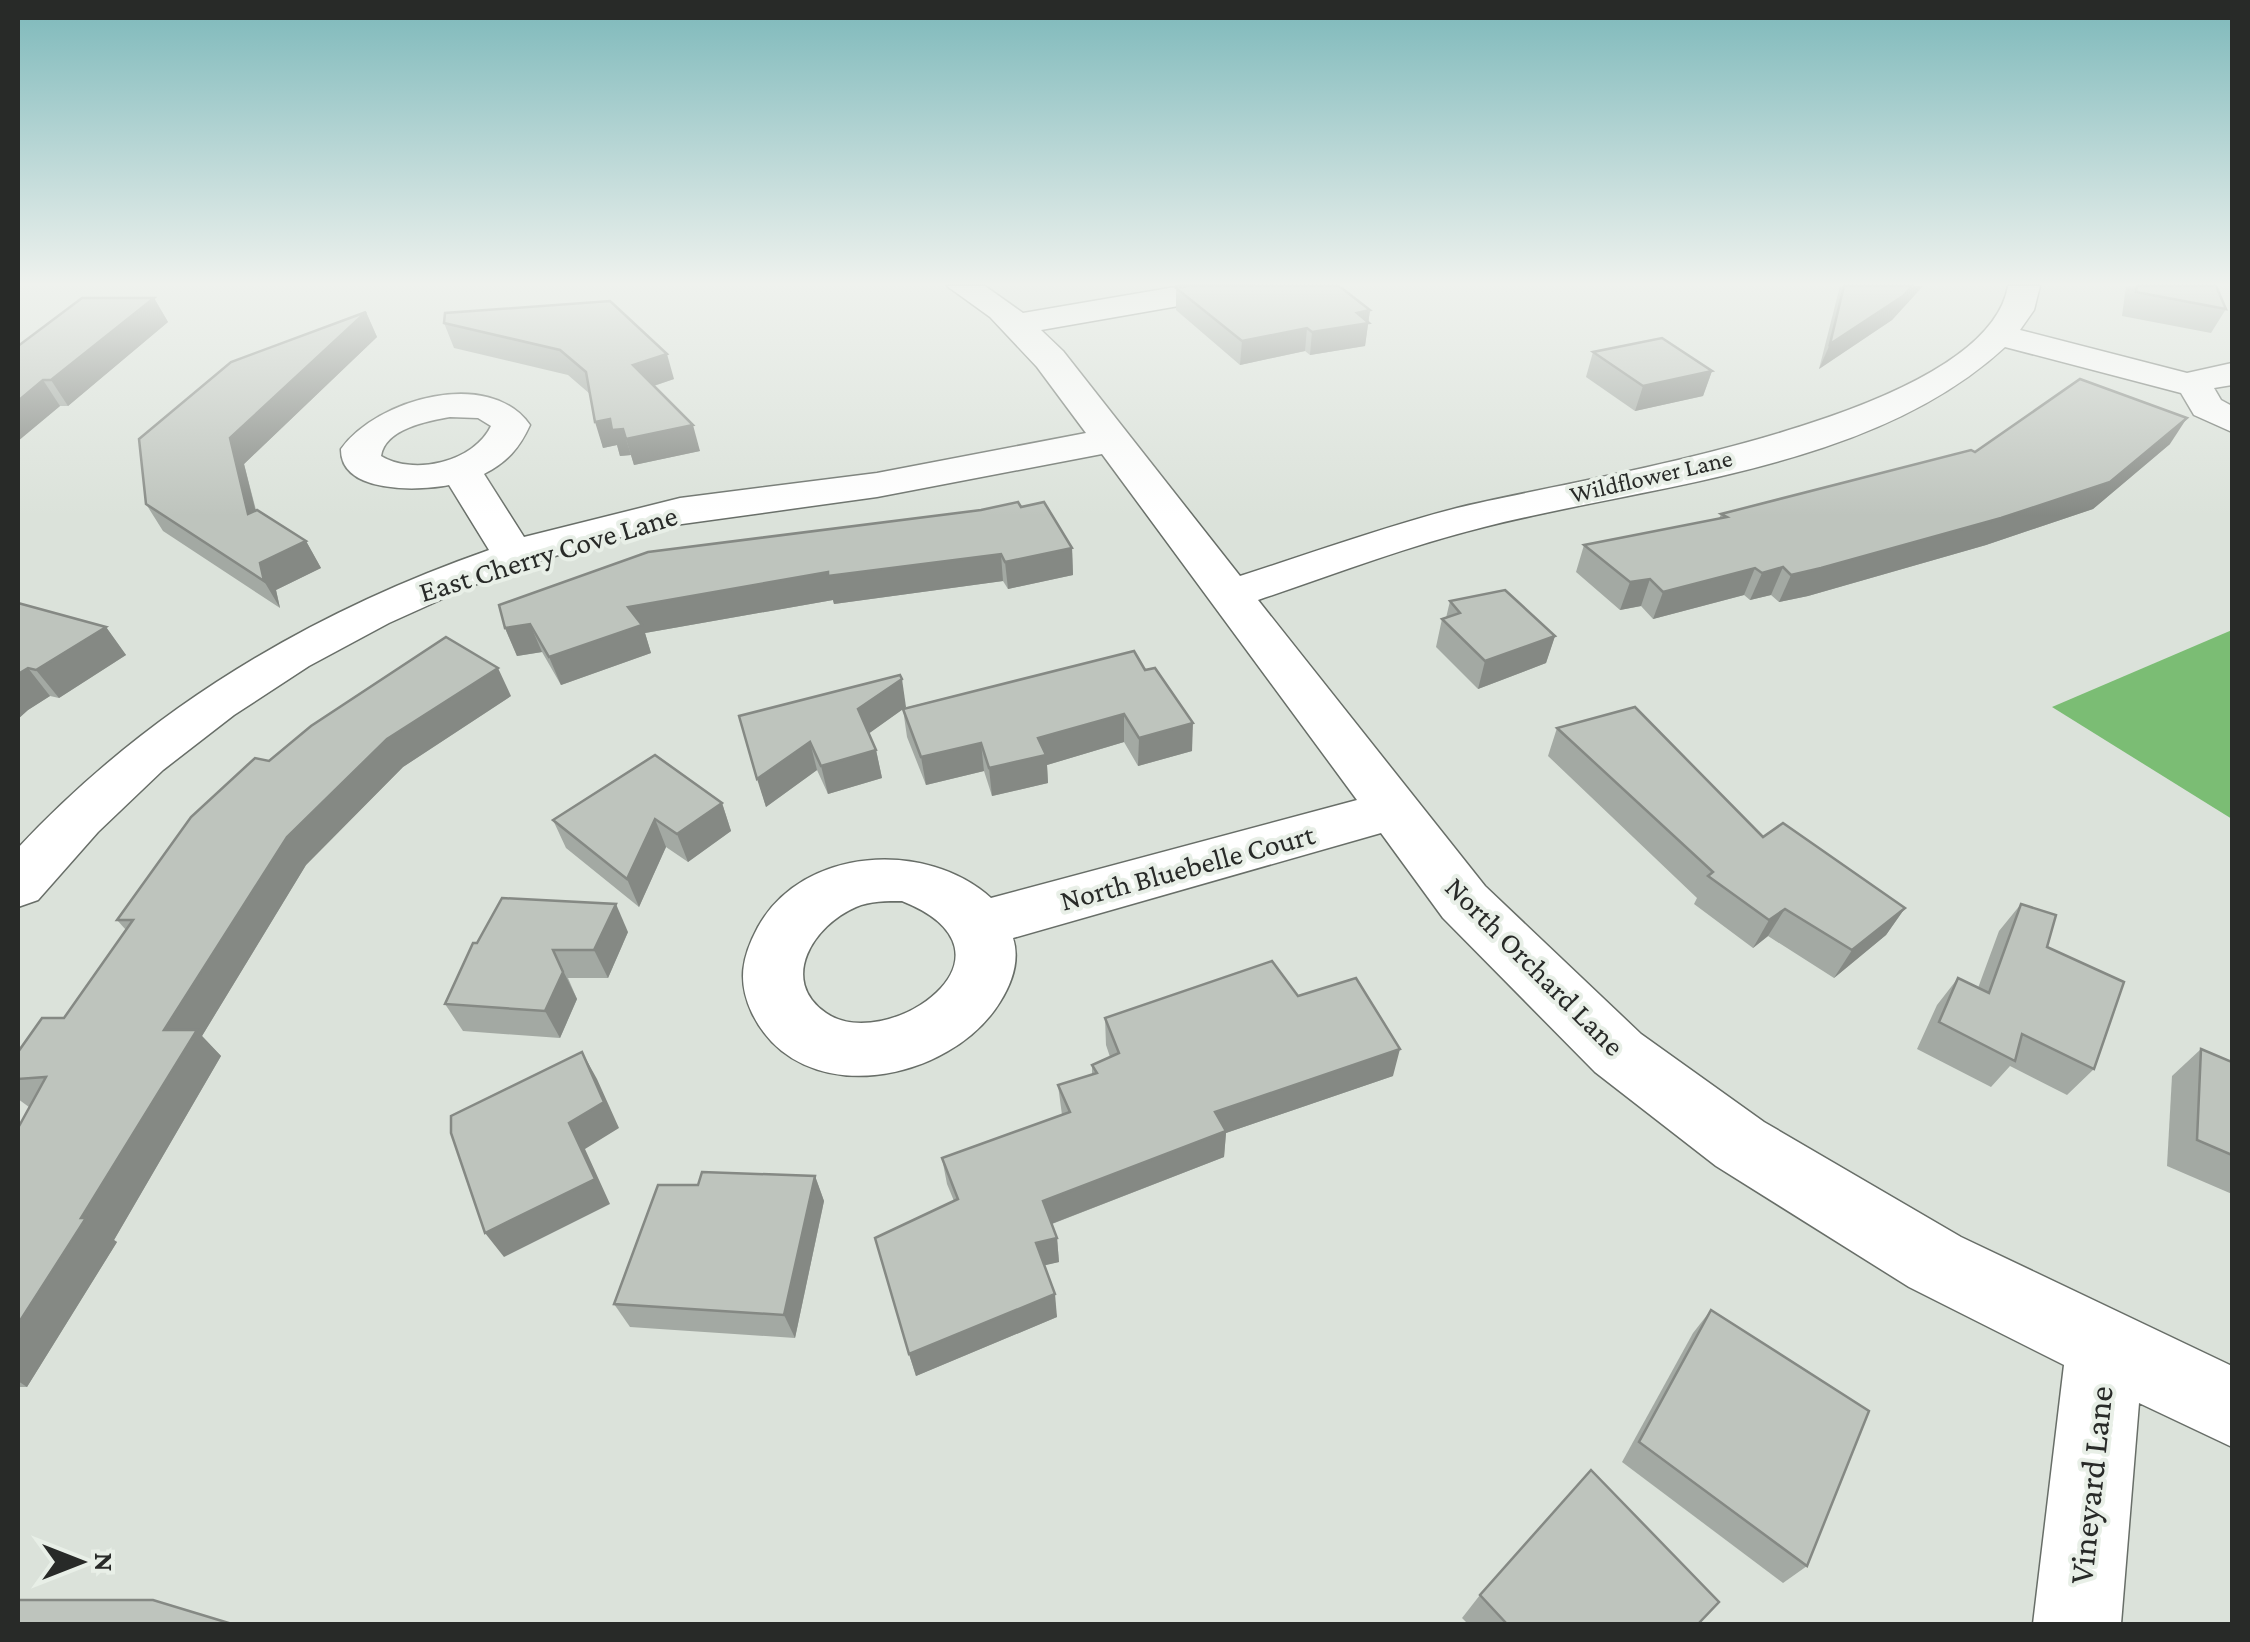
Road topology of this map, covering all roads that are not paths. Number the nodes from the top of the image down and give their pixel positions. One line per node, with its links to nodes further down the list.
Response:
1 (1053, 363): 7 (street, North Orchard Lane)
2 (1971, 363): 10 (street, Wildflower Lane)
3 (2105, 363): 5 (street)
4 (2232, 374): 5 (street)
5 (2195, 386): 6 (street)
6 (2232, 421)
7 (1112, 440): 9 (street, East Cherry Cove Lane); 10 (street, North Orchard Lane)
8 (460, 469): 9 (street)
9 (515, 557): 12 (street, East Cherry Cove Lane)
10 (1230, 594): 11 (street, North Orchard Lane)
11 (1394, 810): 13 (street, North Bluebelle Court); 14 (street, North Orchard Lane)
12 (18, 885)
13 (981, 924)
14 (2105, 1346): 15 (street, North Orchard Lane); 16 (street, Vineyard Lane)
15 (2232, 1407)
16 (2076, 1624)

